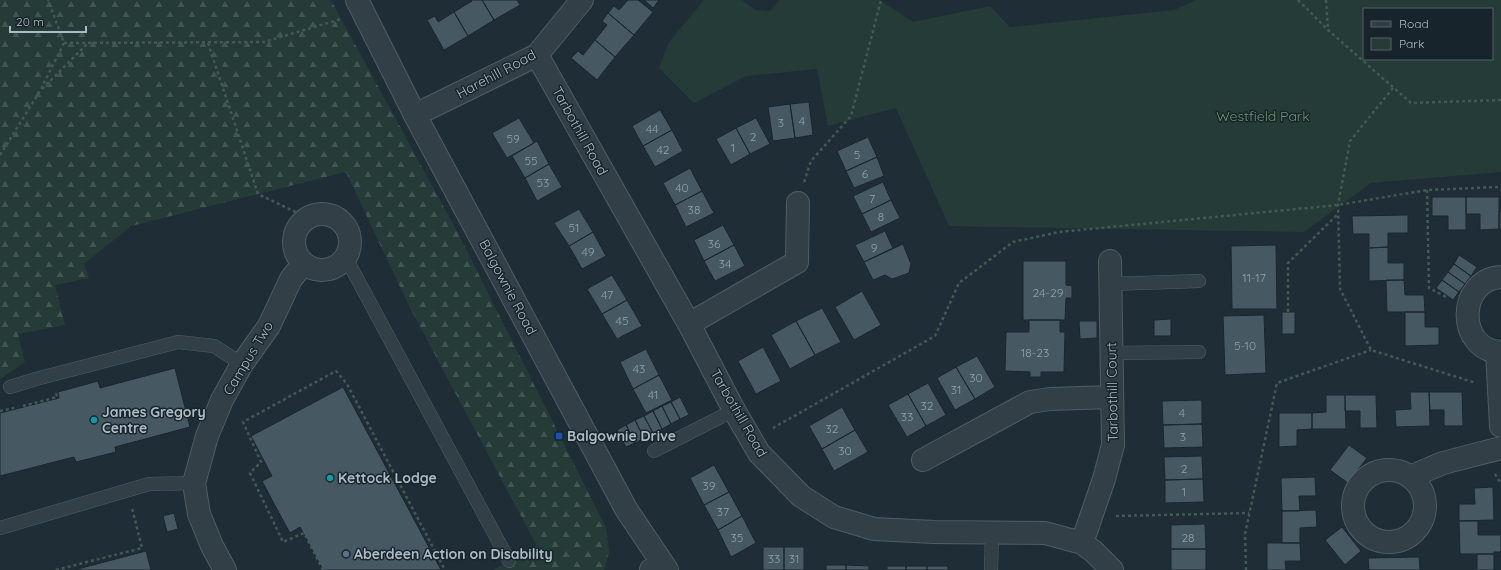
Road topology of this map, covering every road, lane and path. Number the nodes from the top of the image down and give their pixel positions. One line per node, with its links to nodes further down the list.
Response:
1 (48, 0): 8 (path)
2 (582, 0): 11 (street, Harehill Road)
3 (881, 0): 19 (path)
4 (1298, 0): 7 (path)
5 (1326, 0): 7 (path)
6 (360, 6): 9 (path); 15 (street, Balgownie Road)
7 (1328, 30): 12 (path)
8 (64, 43): 10 (path); 13 (path)
9 (208, 43): 10 (path); 22 (path)
10 (87, 44): 13 (path)
11 (537, 55): 15 (street, Harehill Road); 31 (street, Tarbothill Road)
12 (1394, 88): 14 (path); 20 (path)
13 (40, 91): 16 (path)
14 (1501, 100)
15 (415, 115): 55 (street, Balgownie Road)
16 (0, 155)
17 (1501, 187): 18 (path)
18 (1427, 190): 20 (path); 29 (path)
19 (798, 203): 31 (street)
20 (1338, 205): 21 (path); 42 (path)
21 (1338, 214): 30 (path); 32 (path)
22 (308, 218): 23 (street); 25 (street)
23 (346, 258): 25 (street); 54 (lane)
24 (1110, 261): 28 (street, Tarbothill Court)
25 (303, 264): 36 (street, Campus Two)
26 (1501, 277): 29 (street)
27 (1199, 281): 28 (lane)
28 (1110, 284): 35 (street, Tarbothill Court)
29 (1467, 308): 34 (street)
30 (1288, 312)
31 (689, 324): 40 (street, Tarbothill Road)
32 (1371, 350): 38 (path); 49 (path)
33 (1199, 352): 35 (lane)
34 (1499, 352): 38 (street)
35 (1111, 353): 39 (street, Tarbothill Court)
36 (242, 364): 37 (lane); 47 (street, Campus Two)
37 (10, 387)
38 (1499, 390): 41 (street)
39 (1112, 397): 45 (street); 50 (street, Tarbothill Court)
40 (734, 410): 42 (street, Tarbothill Road); 44 (lane)
41 (1501, 426)
42 (752, 440): 52 (street, Tarbothill Road)
43 (1501, 448): 46 (street)
44 (654, 451)
45 (923, 460)
46 (1410, 477)
47 (194, 483): 48 (lane); 57 (street, Campus Two)
48 (129, 490): 51 (lane); 56 (path)
49 (1249, 513): 50 (path); 62 (path)
50 (1090, 517): 53 (street, Tarbothill Court)
51 (0, 528)
52 (992, 532): 53 (street, Tarbothill Road); 60 (lane)
53 (1082, 543): 61 (street, Tarbothill Road)
54 (510, 561)
55 (660, 568)
56 (56, 570)
57 (225, 570)
58 (323, 570): 59 (path)
59 (445, 570)
60 (992, 570)
61 (1112, 570)
62 (1246, 570)

